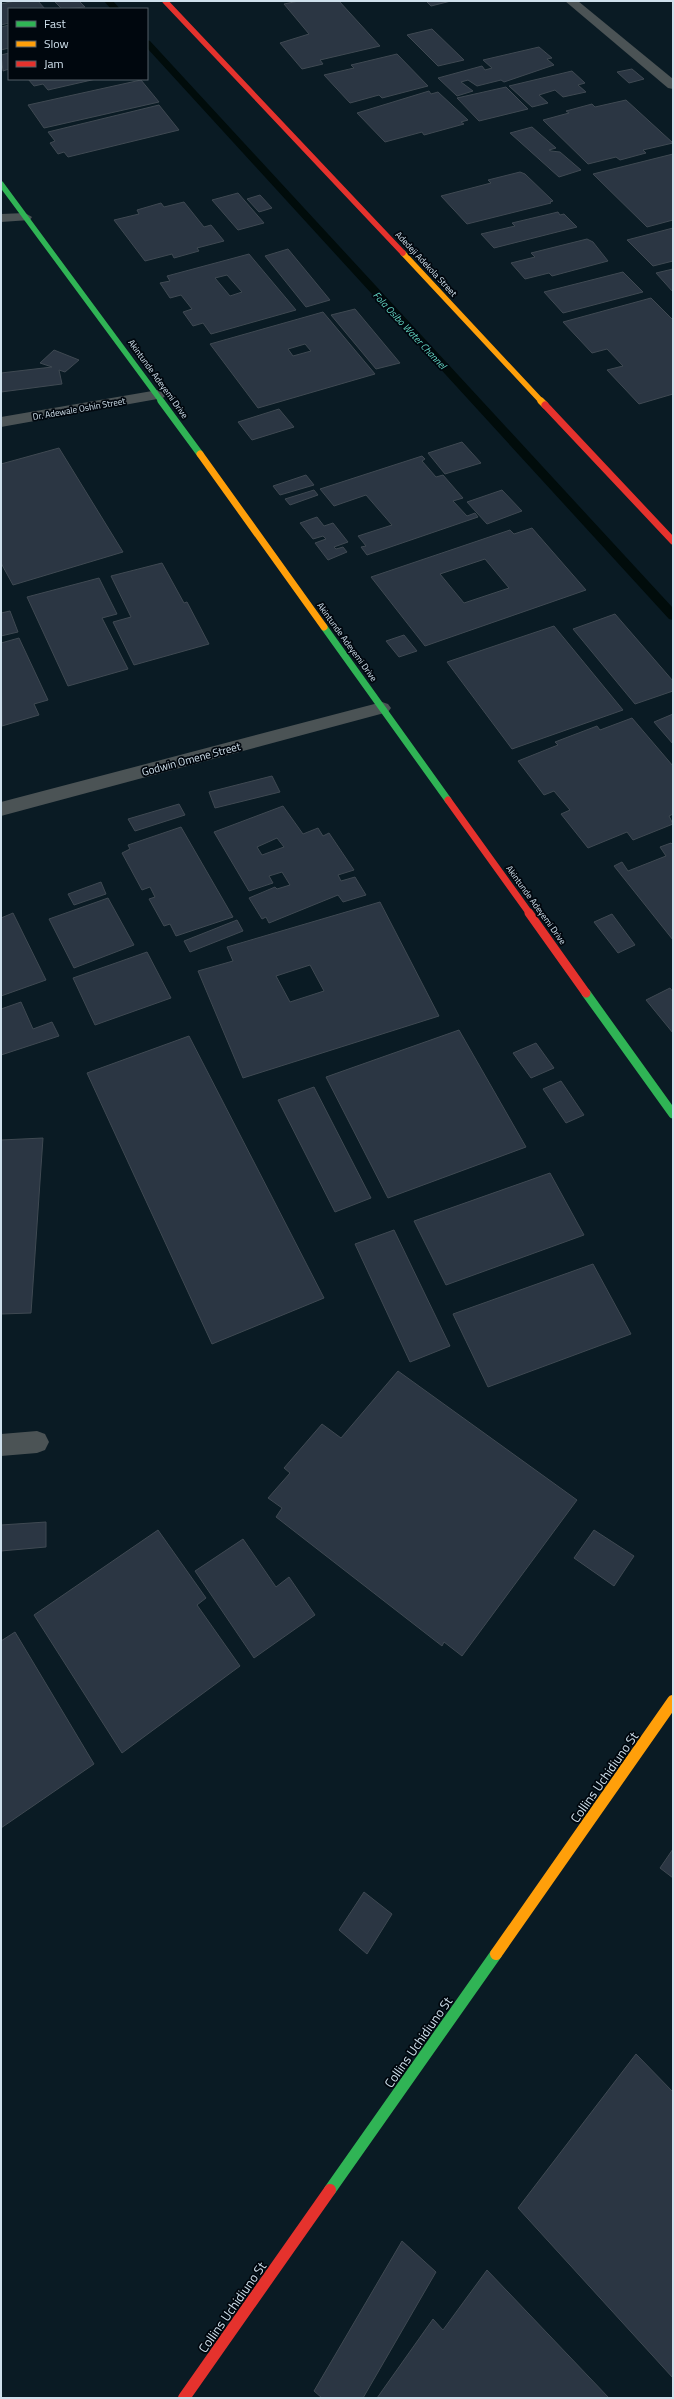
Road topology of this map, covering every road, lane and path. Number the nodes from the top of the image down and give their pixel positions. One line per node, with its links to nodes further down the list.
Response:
1 (165, 1): 9 (street, Adedeji Adekola Street)
2 (571, 1): 3 (street)
3 (673, 85)
4 (1, 184): 5 (street, Akintunde Adeyemi Drive)
5 (25, 216): 6 (street); 7 (street, Akintunde Adeyemi Drive)
6 (1, 218)
7 (158, 395): 8 (street, Dr. Adewale Oshin Street); 10 (street, Akintunde Adeyemi Drive)
8 (1, 422)
9 (673, 541)
10 (382, 708): 11 (street, Godwin Omene Street); 12 (street, Akintunde Adeyemi Drive)
11 (1, 809)
12 (673, 1114)
13 (37, 1442): 14 (street)
14 (1, 1445)
15 (673, 1701): 16 (street, Collins Uchidiuno St)
16 (184, 2398)

